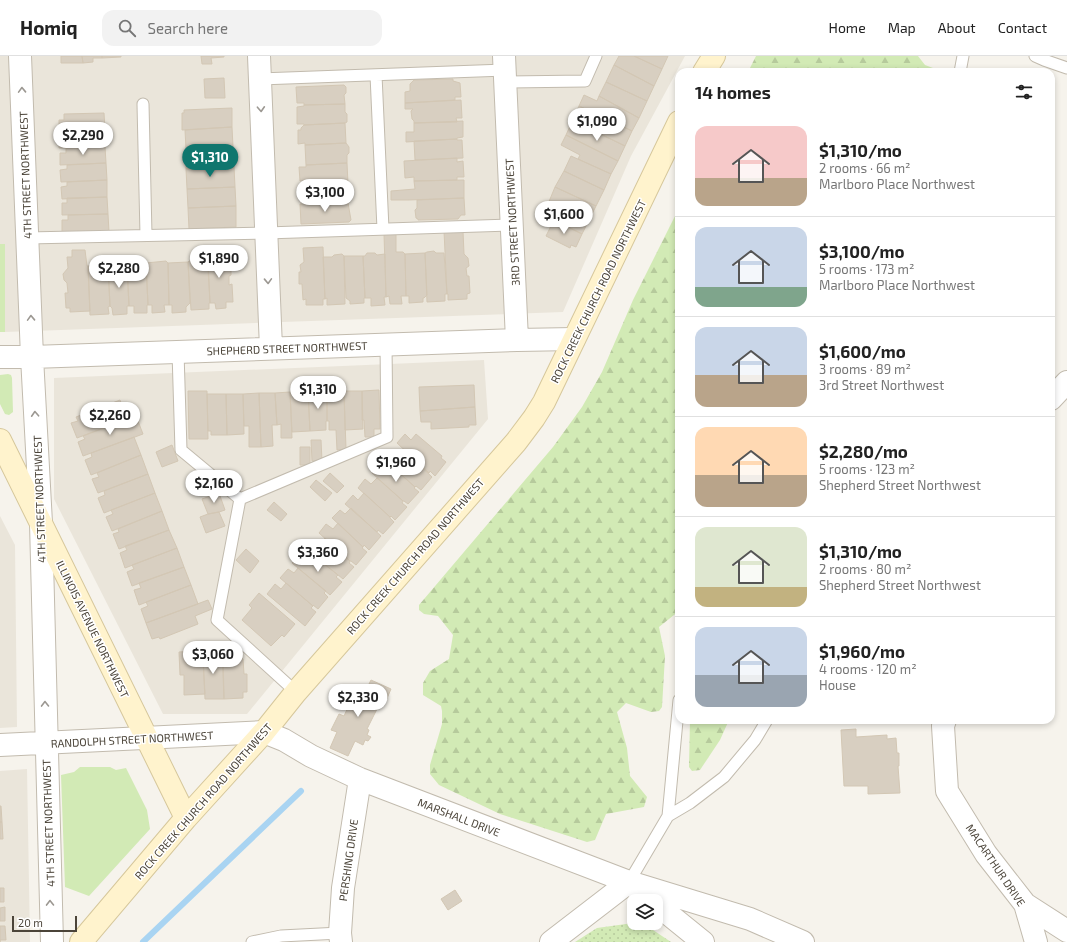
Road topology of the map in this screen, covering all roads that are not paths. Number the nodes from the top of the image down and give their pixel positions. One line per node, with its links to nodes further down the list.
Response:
1 (20, 56): 19 (street, 4TH STREET NORTHWEST, one-way to 1)
2 (259, 56): 12 (street)
3 (596, 56): 10 (lane)
4 (714, 56): 7 (street)
5 (963, 56): 8 (lane)
6 (1035, 56): 9 (lane)
7 (706, 68)
8 (961, 68)
9 (1067, 68)
10 (505, 69): 11 (lane); 15 (street, 3RD STREET NORTHWEST)
11 (376, 75): 12 (lane); 16 (lane)
12 (260, 79): 17 (street, one-way to 17)
13 (143, 104): 18 (lane)
14 (675, 130): 20 (street, ROCK CREEK CHURCH ROAD NORTHWEST)
15 (512, 225): 16 (lane); 21 (street, 3RD STREET NORTHWEST)
16 (383, 229): 17 (lane)
17 (266, 233): 18 (lane); 23 (street, one-way to 23)
18 (146, 235): 19 (lane)
19 (27, 238): 26 (street, 4TH STREET NORTHWEST, one-way to 19)
20 (574, 339): 21 (street, SHEPHERD STREET NORTHWEST); 32 (street, ROCK CREEK CHURCH ROAD NORTHWEST)
21 (517, 340): 22 (street, SHEPHERD STREET NORTHWEST)
22 (386, 344): 23 (street, SHEPHERD STREET NORTHWEST); 30 (lane)
23 (271, 348): 24 (street, SHEPHERD STREET NORTHWEST)
24 (178, 352): 26 (street, SHEPHERD STREET NORTHWEST); 30 (lane)
25 (0, 357): 26 (street, SHEPHERD STREET NORTHWEST)
26 (32, 357): 31 (street, 4TH STREET NORTHWEST, one-way to 26)
27 (1067, 382): 28 (street)
28 (1055, 395)
29 (0, 440): 31 (street, ILLINOIS AVENUE NORTHWEST)
30 (240, 499): 32 (lane)
31 (40, 523): 37 (street, ILLINOIS AVENUE NORTHWEST); 38 (street, 4TH STREET NORTHWEST, one-way to 31)
32 (296, 692): 36 (street, ROCK CREEK CHURCH ROAD NORTHWEST)
33 (677, 724): 41 (lane)
34 (765, 724): 41 (lane)
35 (944, 724): 45 (street, MACARTHUR DRIVE)
36 (264, 732): 37 (street, RANDOLPH STREET NORTHWEST); 40 (street, MARSHALL DRIVE); 42 (street, ROCK CREEK CHURCH ROAD NORTHWEST)
37 (146, 738): 38 (street, RANDOLPH STREET NORTHWEST); 42 (street, ILLINOIS AVENUE NORTHWEST)
38 (46, 743): 39 (street, RANDOLPH STREET NORTHWEST); 49 (street, 4TH STREET NORTHWEST, one-way to 38)
39 (0, 745)
40 (360, 779): 43 (street, MARSHALL DRIVE); 48 (street, PERSHING DRIVE)
41 (668, 816): 43 (lane)
42 (186, 818): 50 (street, ROCK CREEK CHURCH ROAD NORTHWEST)
43 (629, 882): 44 (street, MARSHALL DRIVE); 52 (street); 54 (street)
44 (644, 894)
45 (1025, 904): 47 (street); 55 (street, MACARTHUR DRIVE)
46 (663, 910): 53 (street)
47 (1067, 931)
48 (340, 937): 51 (lane)
49 (52, 942)
50 (81, 942)
51 (252, 942)
52 (551, 942)
53 (703, 942)
54 (803, 942)
55 (1036, 942)

